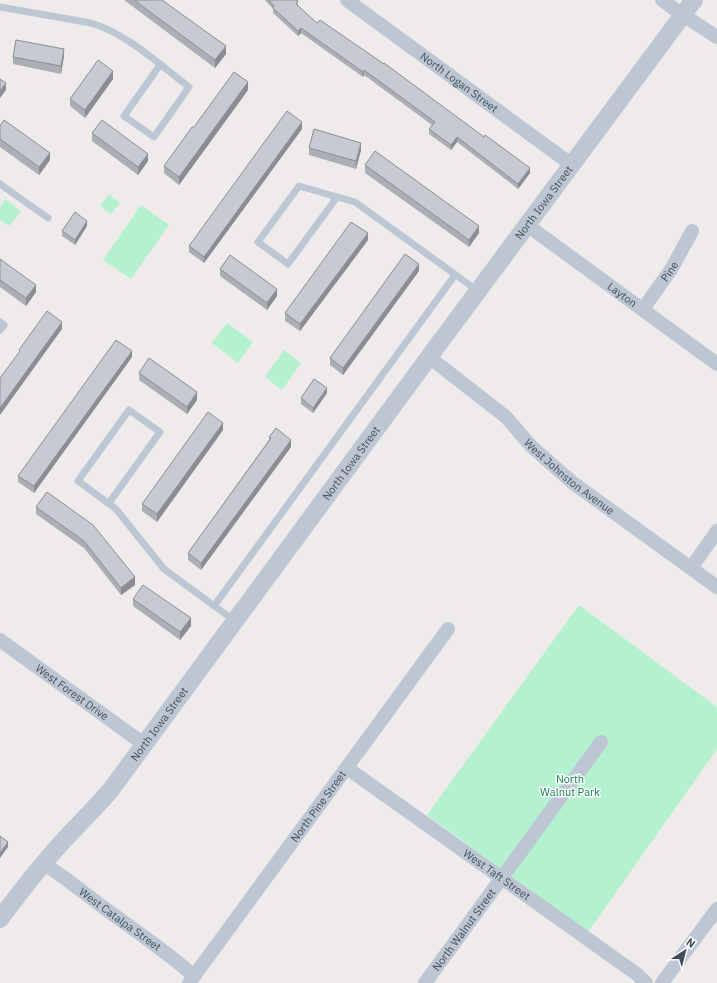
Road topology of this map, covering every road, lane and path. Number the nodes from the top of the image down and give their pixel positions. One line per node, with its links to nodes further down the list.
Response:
1 (347, 0): 8 (street, North Logan Street)
2 (662, 0): 5 (street)
3 (694, 0): 5 (street, North Iowa Street)
4 (1, 10): 7 (lane)
5 (683, 16): 6 (street); 8 (street, North Iowa Street)
6 (717, 37)
7 (160, 65): 7 (lane)
8 (572, 165): 12 (street, North Iowa Street)
9 (0, 184): 11 (lane)
10 (336, 197): 10 (lane); 14 (lane)
11 (48, 218)
12 (527, 226): 15 (street, North Iowa Street); 16 (street, Layton)
13 (692, 231): 16 (street, Pine)
14 (456, 275): 15 (lane); 25 (lane)
15 (478, 291): 19 (street, North Iowa Street)
16 (643, 309): 20 (street, Layton)
17 (0, 322): 18 (lane)
18 (0, 330)
19 (429, 357): 23 (street, West Johnston Avenue); 26 (street, North Iowa Street)
20 (717, 364)
21 (108, 503): 21 (lane); 25 (lane)
22 (717, 531): 23 (street)
23 (691, 568): 24 (street, West Johnston Avenue)
24 (717, 587)
25 (214, 606): 26 (lane)
26 (235, 621): 30 (street, North Iowa Street)
27 (448, 629): 31 (street, North Pine Street)
28 (0, 640): 30 (street, West Forest Drive)
29 (601, 742): 33 (street, North Walnut Street)
30 (145, 745): 32 (street, North Iowa Street)
31 (347, 768): 33 (street, West Taft Street); 36 (street, North Pine Street)
32 (44, 864): 35 (street, North Iowa Street); 36 (street, West Catalpa Street)
33 (502, 878): 37 (street, North Walnut Street); 38 (street, West Taft Street)
34 (717, 909): 39 (street)
35 (0, 919)
36 (192, 980)
37 (425, 983)
38 (646, 983)
39 (662, 983)

